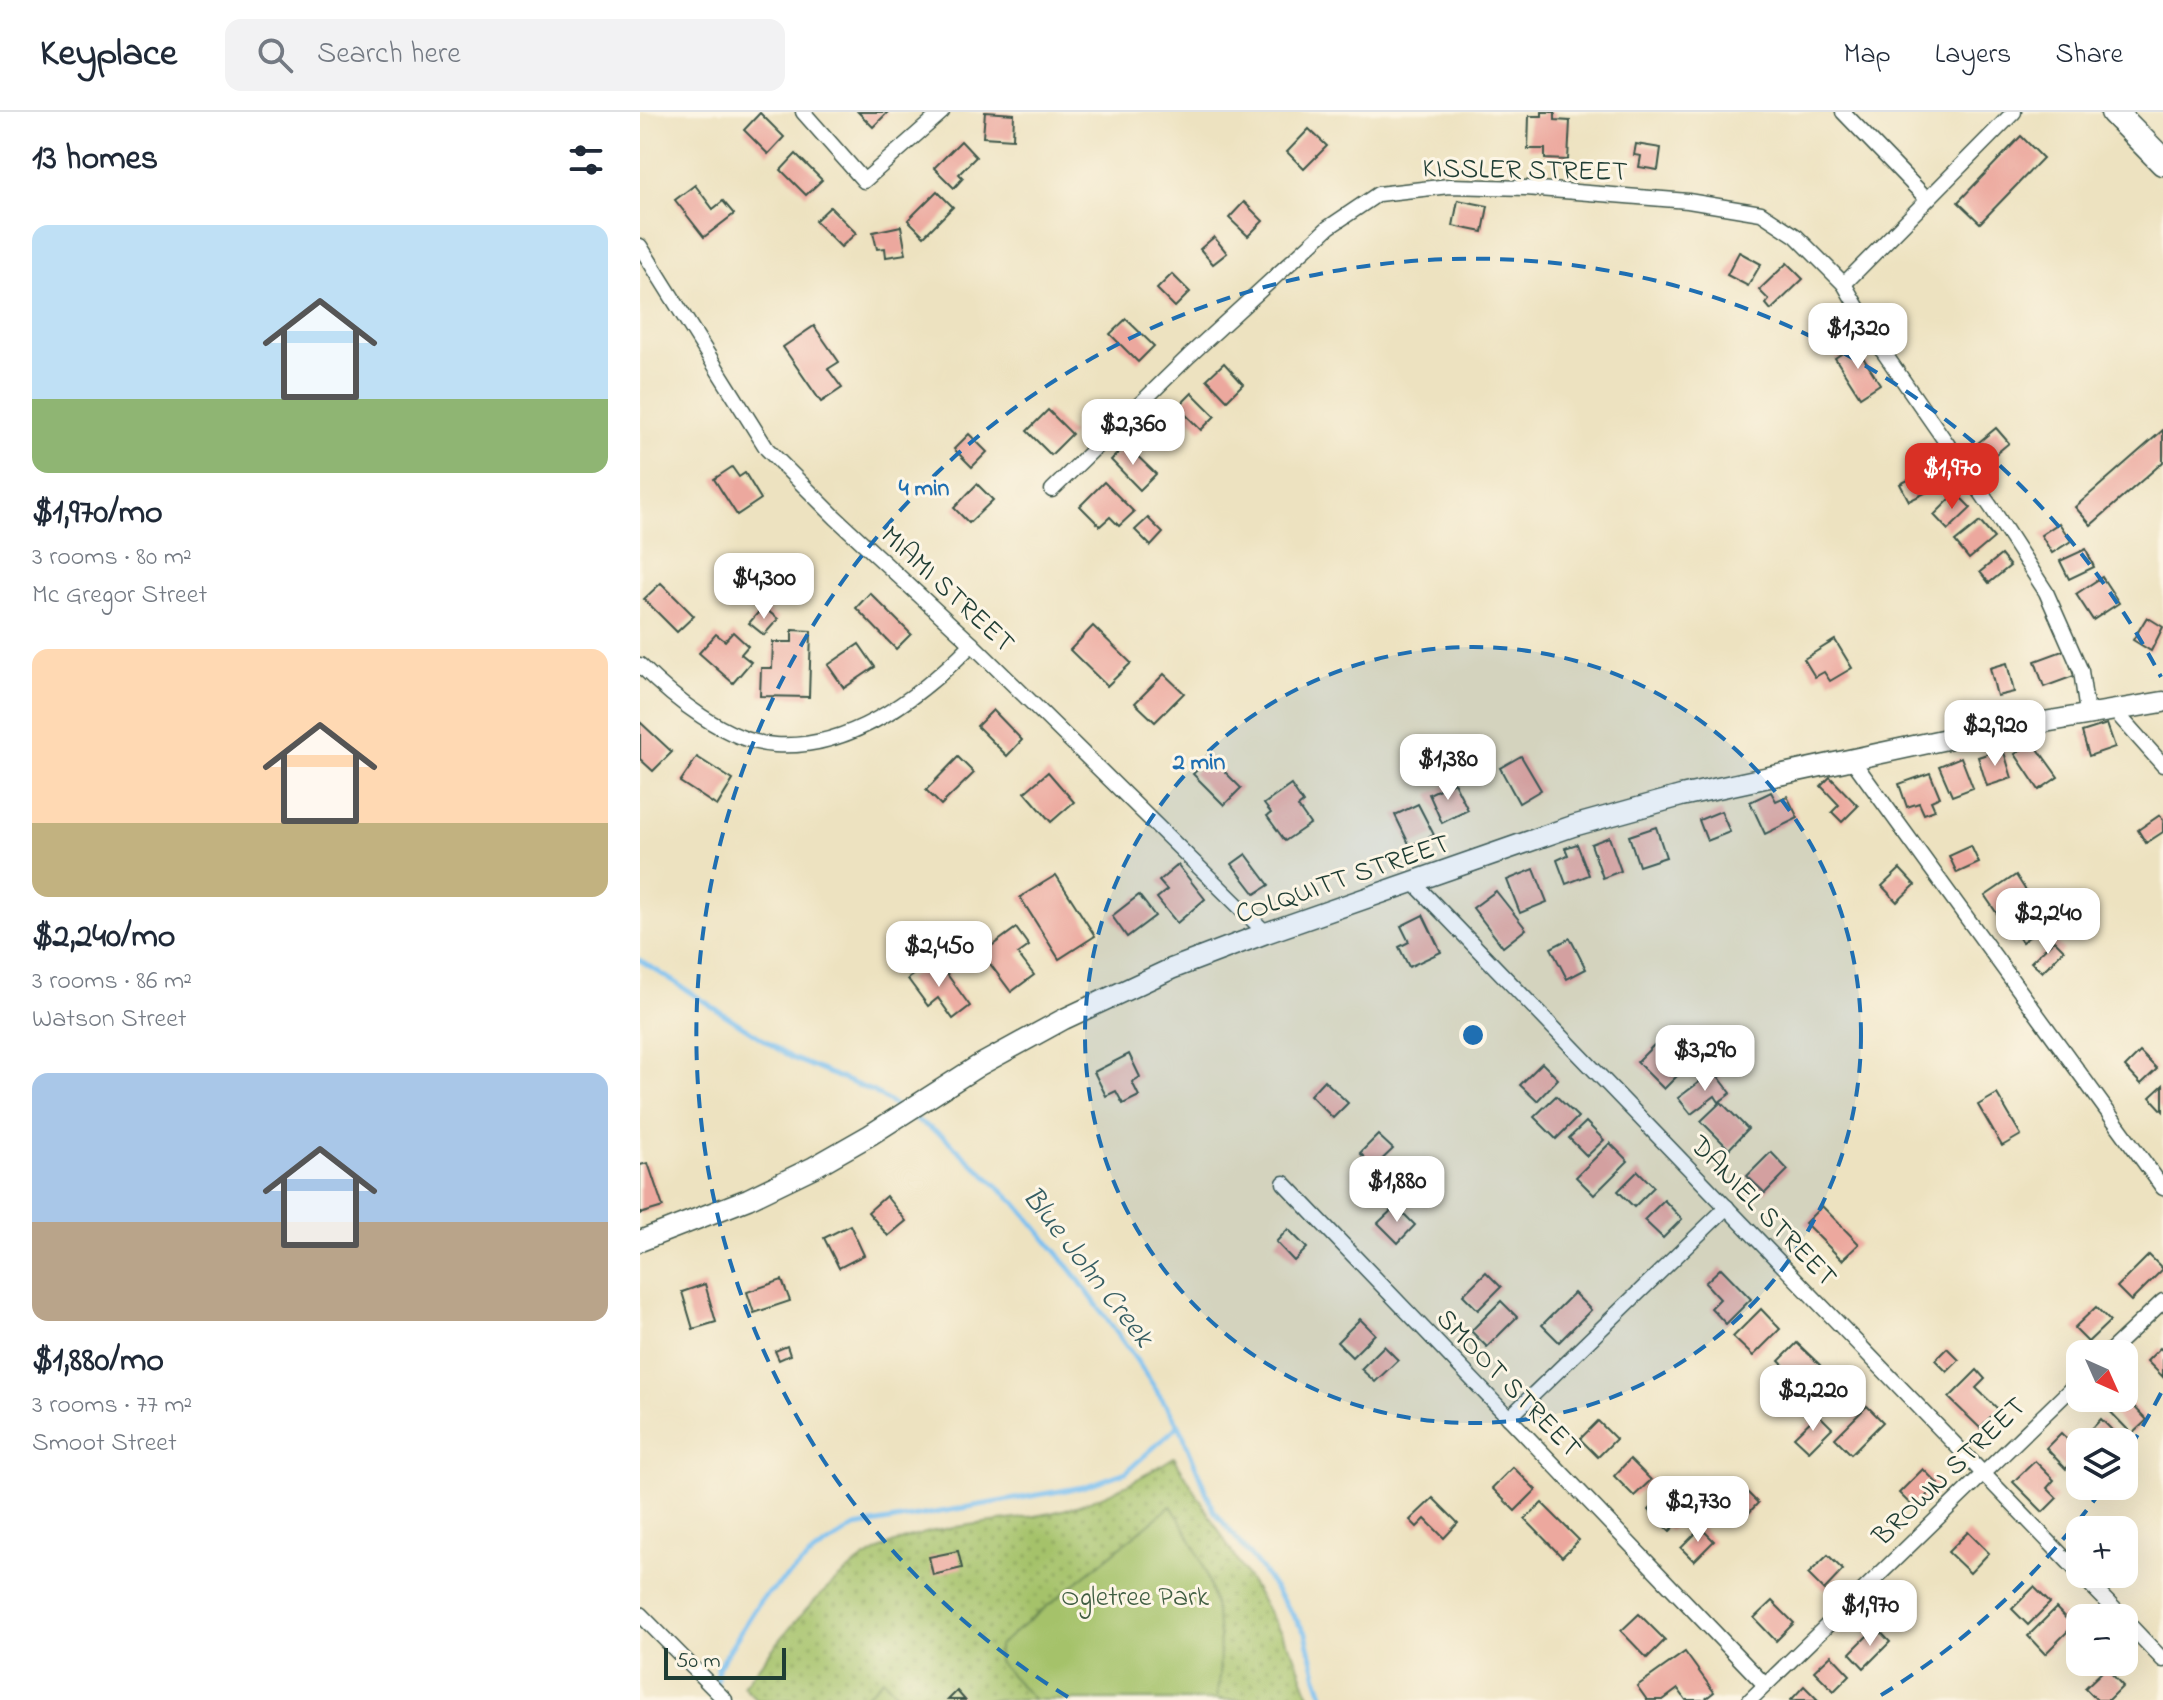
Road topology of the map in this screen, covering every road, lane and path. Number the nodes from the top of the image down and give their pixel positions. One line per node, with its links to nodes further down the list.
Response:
1 (803, 112): 2 (street)
2 (942, 112)
3 (1843, 112): 7 (street)
4 (2014, 112): 7 (street)
5 (2114, 112): 6 (highway)
6 (2163, 162)
7 (1927, 199): 9 (street)
8 (640, 246): 11 (street, MIAMI STREET)
9 (1844, 284): 10 (street, KISSLER STREET); 15 (street, KISSLER STREET)
10 (1052, 490)
11 (972, 644): 12 (street); 19 (street, MIAMI STREET)
12 (640, 665)
13 (2163, 702): 14 (street, COLQUITT STREET)
14 (2114, 710): 15 (street, COLQUITT STREET); 17 (street)
15 (2087, 713): 16 (street, COLQUITT STREET)
16 (1853, 761): 18 (street, COLQUITT STREET); 21 (street)
17 (2163, 765)
18 (1413, 882): 19 (street, COLQUITT STREET); 22 (street, DANIEL STREET)
19 (1266, 933): 23 (street, COLQUITT STREET)
20 (1284, 1183): 27 (street, SMOOT STREET)
21 (2163, 1188)
22 (1727, 1207): 27 (street); 28 (street, DANIEL STREET)
23 (640, 1241)
24 (2163, 1301): 25 (street)
25 (2122, 1340)
26 (2066, 1393): 28 (street, BROWN STREET)
27 (1509, 1418): 35 (street, SMOOT STREET)
28 (1982, 1472): 29 (street, DANIEL STREET); 35 (street, BROWN STREET)
29 (2066, 1559)
30 (2093, 1588): 31 (street, DANIEL STREET)
31 (2109, 1604)
32 (640, 1614): 36 (street)
33 (2138, 1634): 34 (street, DANIEL STREET)
34 (2163, 1660)
35 (1765, 1685): 37 (street, BROWN STREET)
36 (725, 1700)
37 (1750, 1700)

